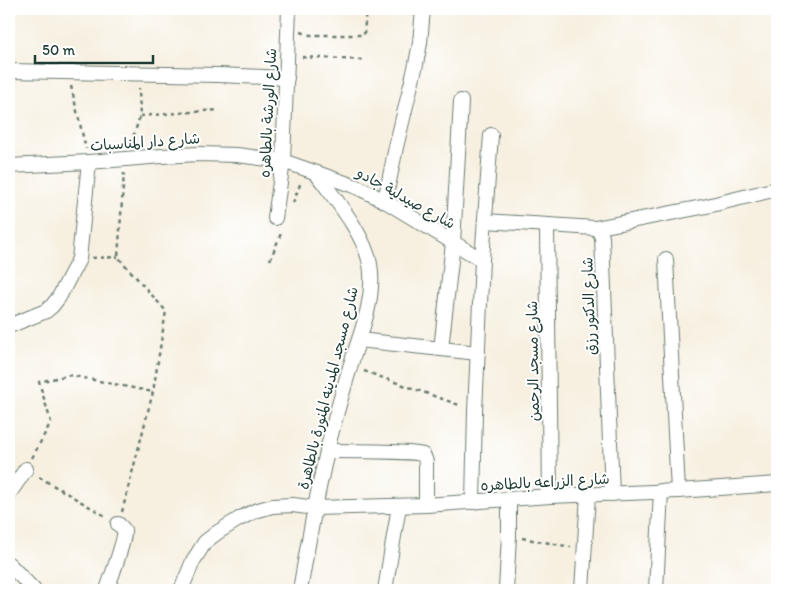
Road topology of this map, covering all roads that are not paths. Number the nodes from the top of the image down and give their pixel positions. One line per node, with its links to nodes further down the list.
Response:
1 (289, 9): 4 (street, شارع الورشة بالطاهره)
2 (423, 9): 12 (street)
3 (9, 72): 4 (street)
4 (287, 78): 7 (street, شارع الورشة بالطاهره)
5 (460, 102): 17 (street)
6 (491, 135): 14 (street)
7 (283, 161): 8 (street, شارع دار المناسبات); 10 (street, شارع صيدلية جادو); 13 (street, شارع الورشة بالطاهره)
8 (89, 162): 9 (street, شارع دار المناسبات); 20 (street)
9 (9, 166)
10 (316, 173): 12 (street, شارع صيدلية جادو); 21 (street, شارع مسجد المدينه المنورة بالطاهرة)
11 (777, 189): 16 (street)
12 (385, 201): 17 (street, شارع صيدلية جادو)
13 (275, 218)
14 (486, 222): 15 (street); 19 (street)
15 (547, 225): 16 (street); 32 (street, شارع مسجد الرحمن)
16 (595, 228): 30 (street, شارع الدكتور رزق)
17 (453, 243): 19 (street, شارع صيدلية جادو); 22 (street)
18 (666, 259): 27 (street)
19 (482, 260): 23 (street)
20 (9, 326)
21 (360, 340): 22 (street); 24 (street, شارع مسجد المدينه المنورة بالطاهرة)
22 (441, 349): 23 (street)
23 (478, 353): 34 (street)
24 (327, 451): 36 (street); 37 (street, شارع مسجد المدينه المنورة بالطاهرة)
25 (26, 469): 29 (street)
26 (777, 484): 27 (street, شارع الزراعه بالطاهره)
27 (678, 491): 28 (street, شارع الزراعه بالطاهره)
28 (661, 492): 30 (street, شارع الزراعه بالطاهره); 47 (street)
29 (9, 494)
30 (612, 494): 31 (street, شارع الزراعه بالطاهره)
31 (588, 495): 32 (street, شارع الزراعه بالطاهره); 46 (street)
32 (550, 496): 33 (street, شارع الزراعه بالطاهره)
33 (509, 499): 34 (street, شارع الزراعه بالطاهره); 45 (street)
34 (473, 502): 36 (street, شارع الزراعه بالطاهره)
35 (399, 506): 36 (street, شارع الزراعه بالطاهره); 37 (street, شارع الزراعه بالطاهره); 44 (street)
36 (426, 506)
37 (315, 508): 42 (street, شارع الزراعه بالطاهره); 43 (street, شارع مسجد المدينه المنورة بالطاهرة)
38 (118, 524): 41 (street)
39 (9, 564): 40 (street)
40 (34, 590)
41 (107, 590)
42 (181, 590)
43 (300, 590)
44 (385, 590)
45 (506, 590)
46 (582, 590)
47 (656, 590)

